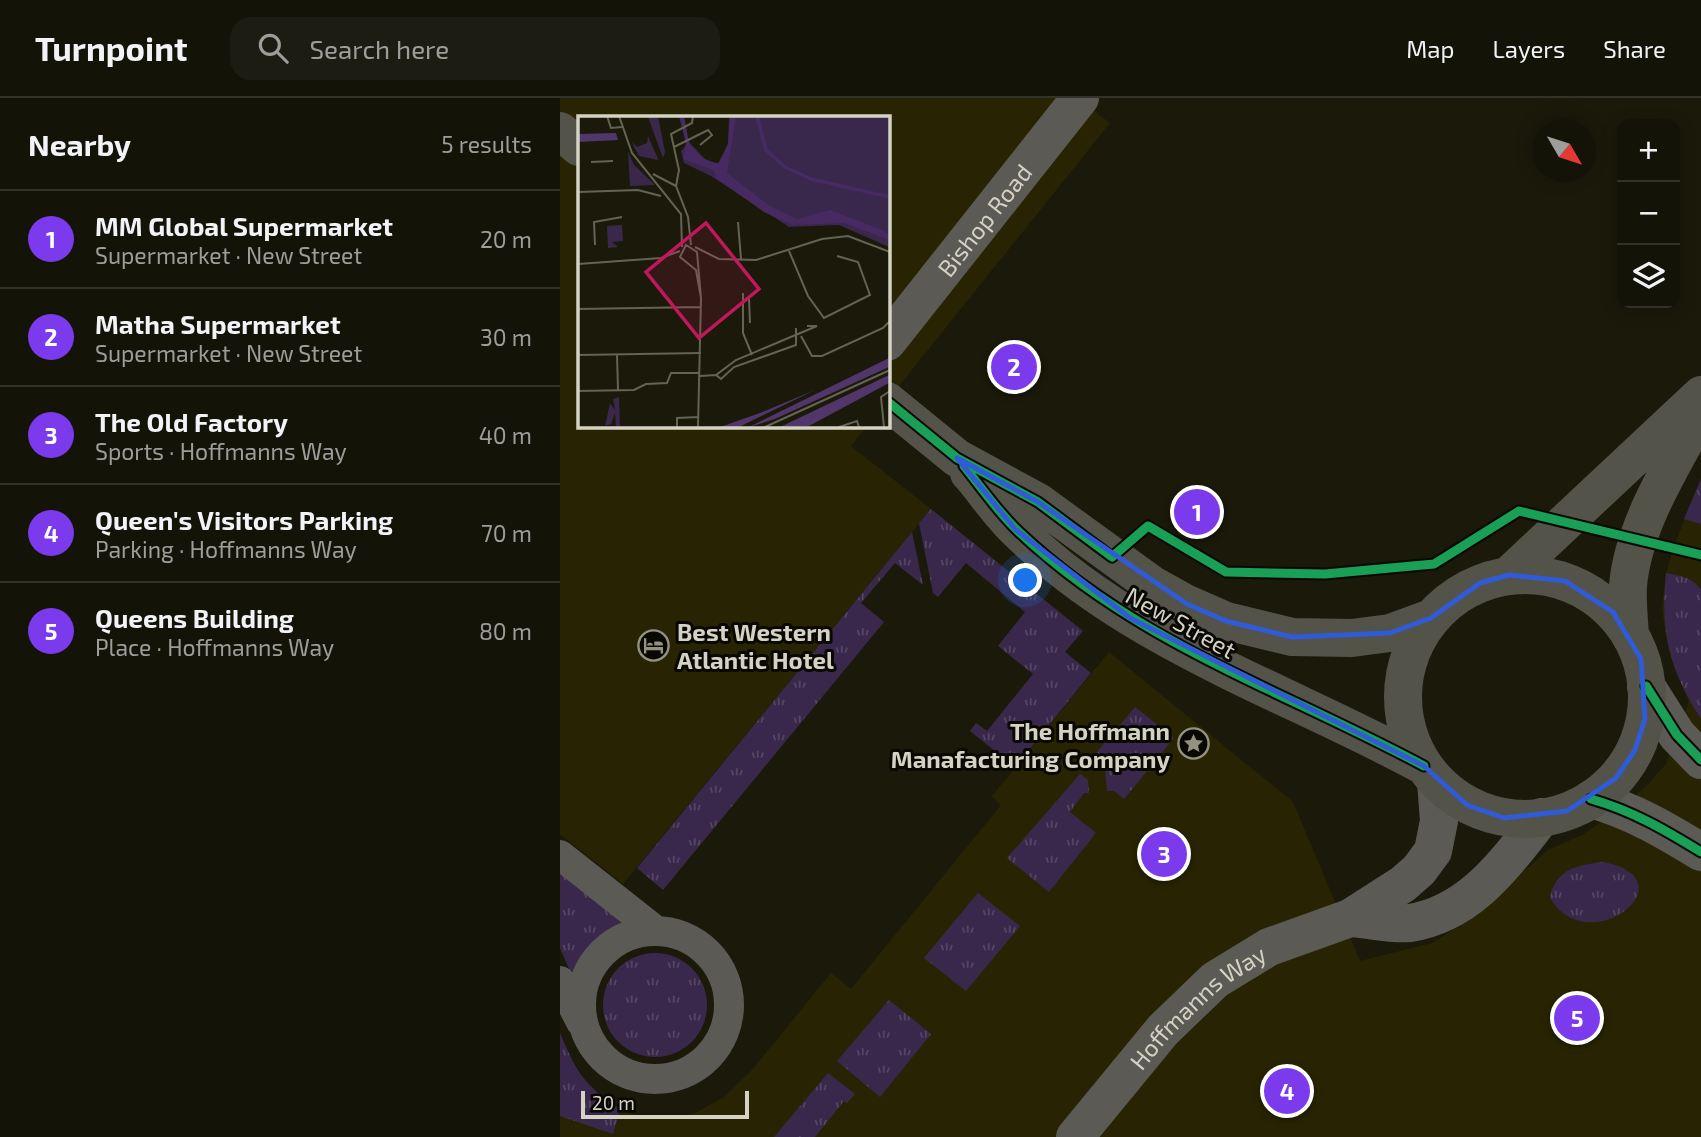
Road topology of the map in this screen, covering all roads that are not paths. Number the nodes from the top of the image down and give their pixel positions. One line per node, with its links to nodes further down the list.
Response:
1 (1080, 98): 4 (street, Bishop Road)
2 (560, 131): 3 (main road)
3 (578, 146)
4 (889, 339)
5 (1701, 395): 9 (main road)
6 (889, 403): 8 (main road, New Street)
7 (1701, 411): 11 (main road)
8 (957, 458): 10 (main road, New Street); 14 (main road, New Street)
9 (1509, 575): 10 (main road); 11 (main road)
10 (1431, 618): 14 (main road)
11 (1630, 635): 12 (main road)
12 (1646, 686): 13 (street); 15 (main road)
13 (1701, 760)
14 (1430, 774): 16 (main road); 19 (street, Hoffmanns Way)
15 (1591, 799): 16 (main road); 17 (street)
16 (1542, 817): 19 (street, Hoffmanns Way)
17 (1701, 852)
18 (560, 855): 20 (lane)
19 (1350, 918): 23 (street, Hoffmanns Way)
20 (655, 930): 22 (lane); 22 (lane)
21 (560, 981): 22 (lane)
22 (584, 1028)
23 (1074, 1137)

